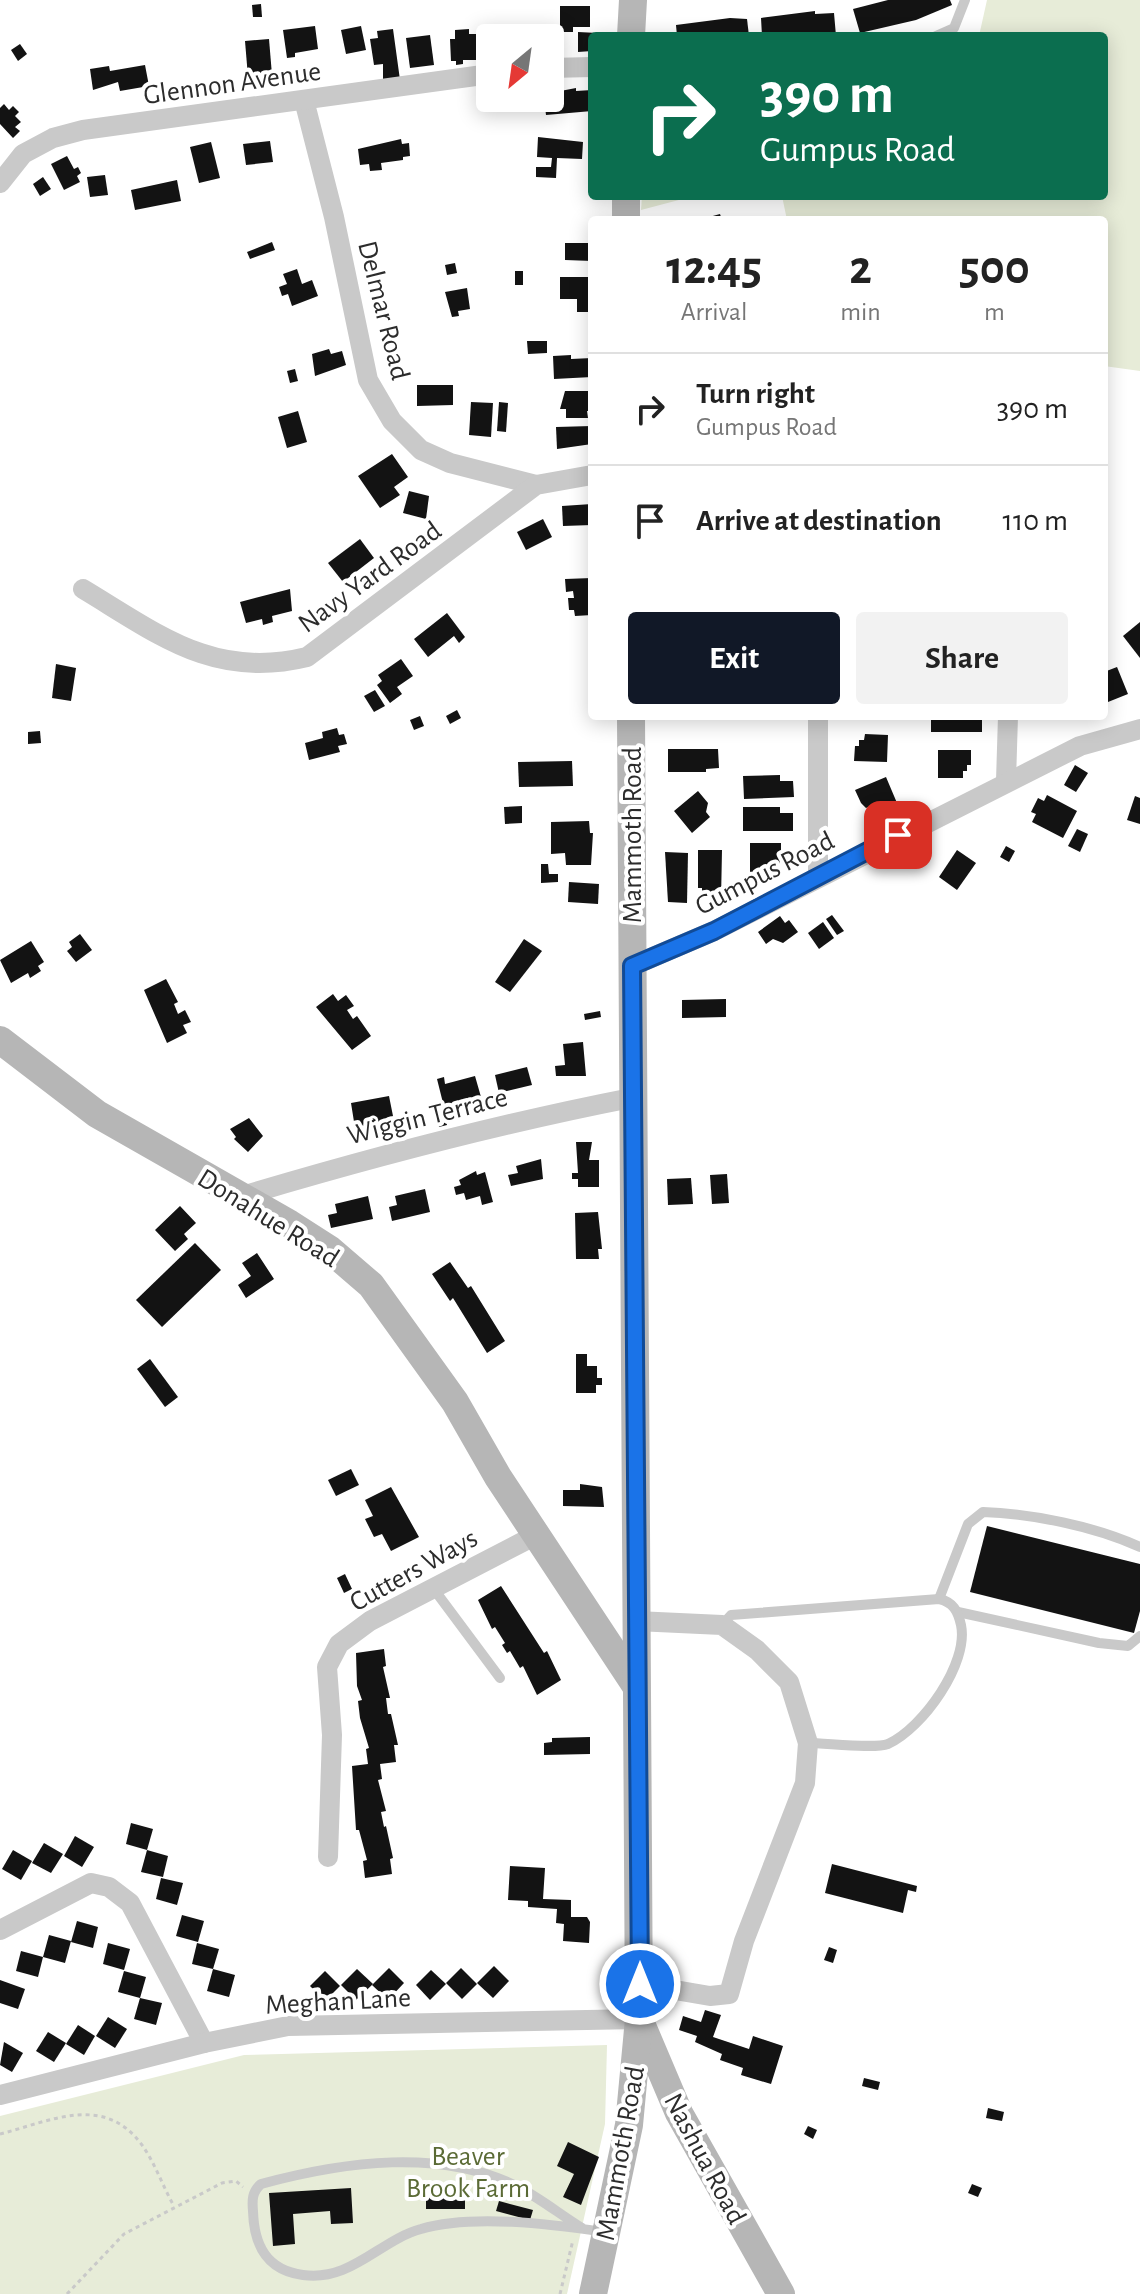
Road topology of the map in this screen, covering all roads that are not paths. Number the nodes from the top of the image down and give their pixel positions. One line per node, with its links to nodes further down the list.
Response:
1 (633, 0): 3 (main road)
2 (965, 0): 4 (lane)
3 (631, 32)
4 (945, 32)
5 (588, 67): 6 (street)
6 (564, 68)
7 (476, 76): 8 (street, Glennon Avenue)
8 (304, 100): 9 (street, Glennon Avenue); 11 (street, Delmar Road)
9 (3, 171)
10 (588, 476): 11 (street, Navy Yard Road)
11 (536, 485): 12 (street, Navy Yard Road)
12 (83, 589)
13 (631, 720): 19 (main road, Mammoth Road)
14 (818, 720): 18 (street)
15 (1008, 720): 17 (street)
16 (1140, 729): 17 (street, Gumpus Road)
17 (1006, 781): 18 (street, Gumpus Road)
18 (818, 876): 19 (street, Gumpus Road)
19 (632, 966): 21 (main road, Mammoth Road)
20 (0, 1040): 22 (main road, Donahue Road)
21 (631, 1098): 22 (street, Wiggin Terrace); 25 (main road, Mammoth Road)
22 (239, 1197): 23 (main road, Donahue Road)
23 (536, 1535): 26 (street, Cutters Ways); 28 (main road, Donahue Road)
24 (1140, 1547): 27 (lane)
25 (636, 1573): 28 (main road); 30 (main road, Mammoth Road)
26 (433, 1588): 33 (lane); 36 (street, Cutters Ways)
27 (939, 1599): 29 (lane); 31 (lane)
28 (589, 1610): 34 (main road, Donahue Road)
29 (958, 1612): 32 (lane); 35 (lane)
30 (636, 1621): 31 (street); 34 (main road, Mammoth Road)
31 (722, 1625): 35 (street)
32 (1140, 1636)
33 (500, 1678)
34 (637, 1688): 38 (main road, Mammoth Road)
35 (808, 1743): 38 (street)
36 (328, 1857)
37 (0, 1930): 40 (street)
38 (640, 1984): 39 (main road, Mammoth Road)
39 (639, 2019): 40 (street, Meghan Lane); 42 (main road, Mammoth Road); 44 (main road, Nashua Road)
40 (204, 2043): 41 (street, Meghan Lane)
41 (0, 2095)
42 (588, 2230): 42 (lane); 43 (main road, Mammoth Road)
43 (593, 2294)
44 (781, 2294)

